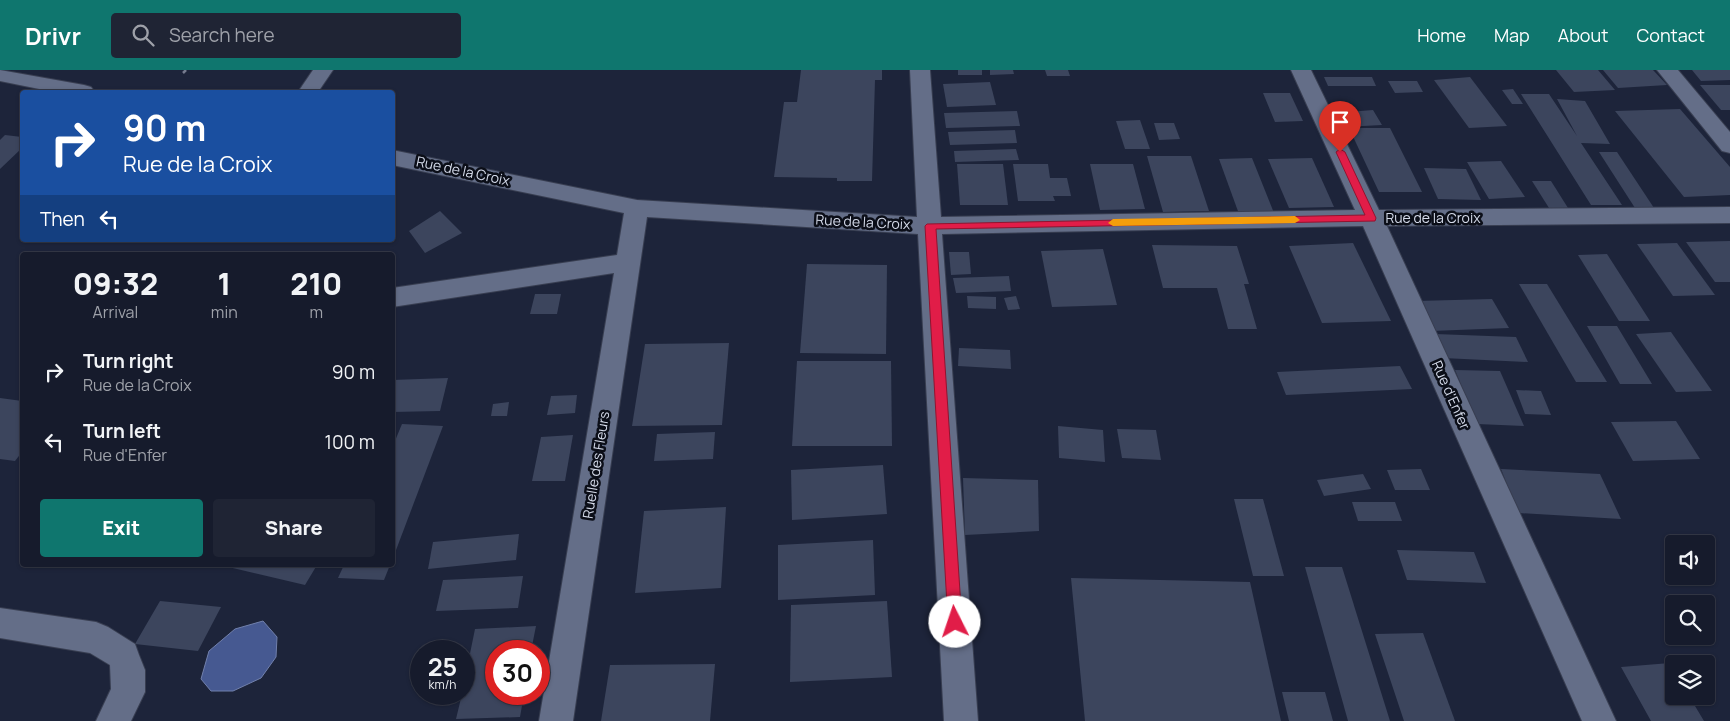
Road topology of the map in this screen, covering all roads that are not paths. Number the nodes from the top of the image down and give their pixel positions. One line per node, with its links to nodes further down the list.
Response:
1 (323, 70): 7 (street)
2 (920, 70): 13 (street)
3 (1301, 70): 12 (street, Rue d'Enfer)
4 (1667, 70): 8 (street)
5 (0, 75): 6 (street)
6 (74, 90)
7 (309, 90)
8 (1730, 146)
9 (395, 158): 10 (street, Rue de la Croix)
10 (637, 208): 13 (street, Rue de la Croix); 14 (street, Ruelle des Fleurs)
11 (1730, 215): 12 (street, Rue de la Croix)
12 (1372, 218): 13 (street, Rue de la Croix); 20 (street, Rue d'Enfer)
13 (930, 226): 19 (street)
14 (628, 262): 15 (street); 18 (street, Ruelle des Fleurs)
15 (395, 298)
16 (0, 623): 17 (street)
17 (113, 721)
18 (556, 721)
19 (961, 721)
20 (1598, 721)

